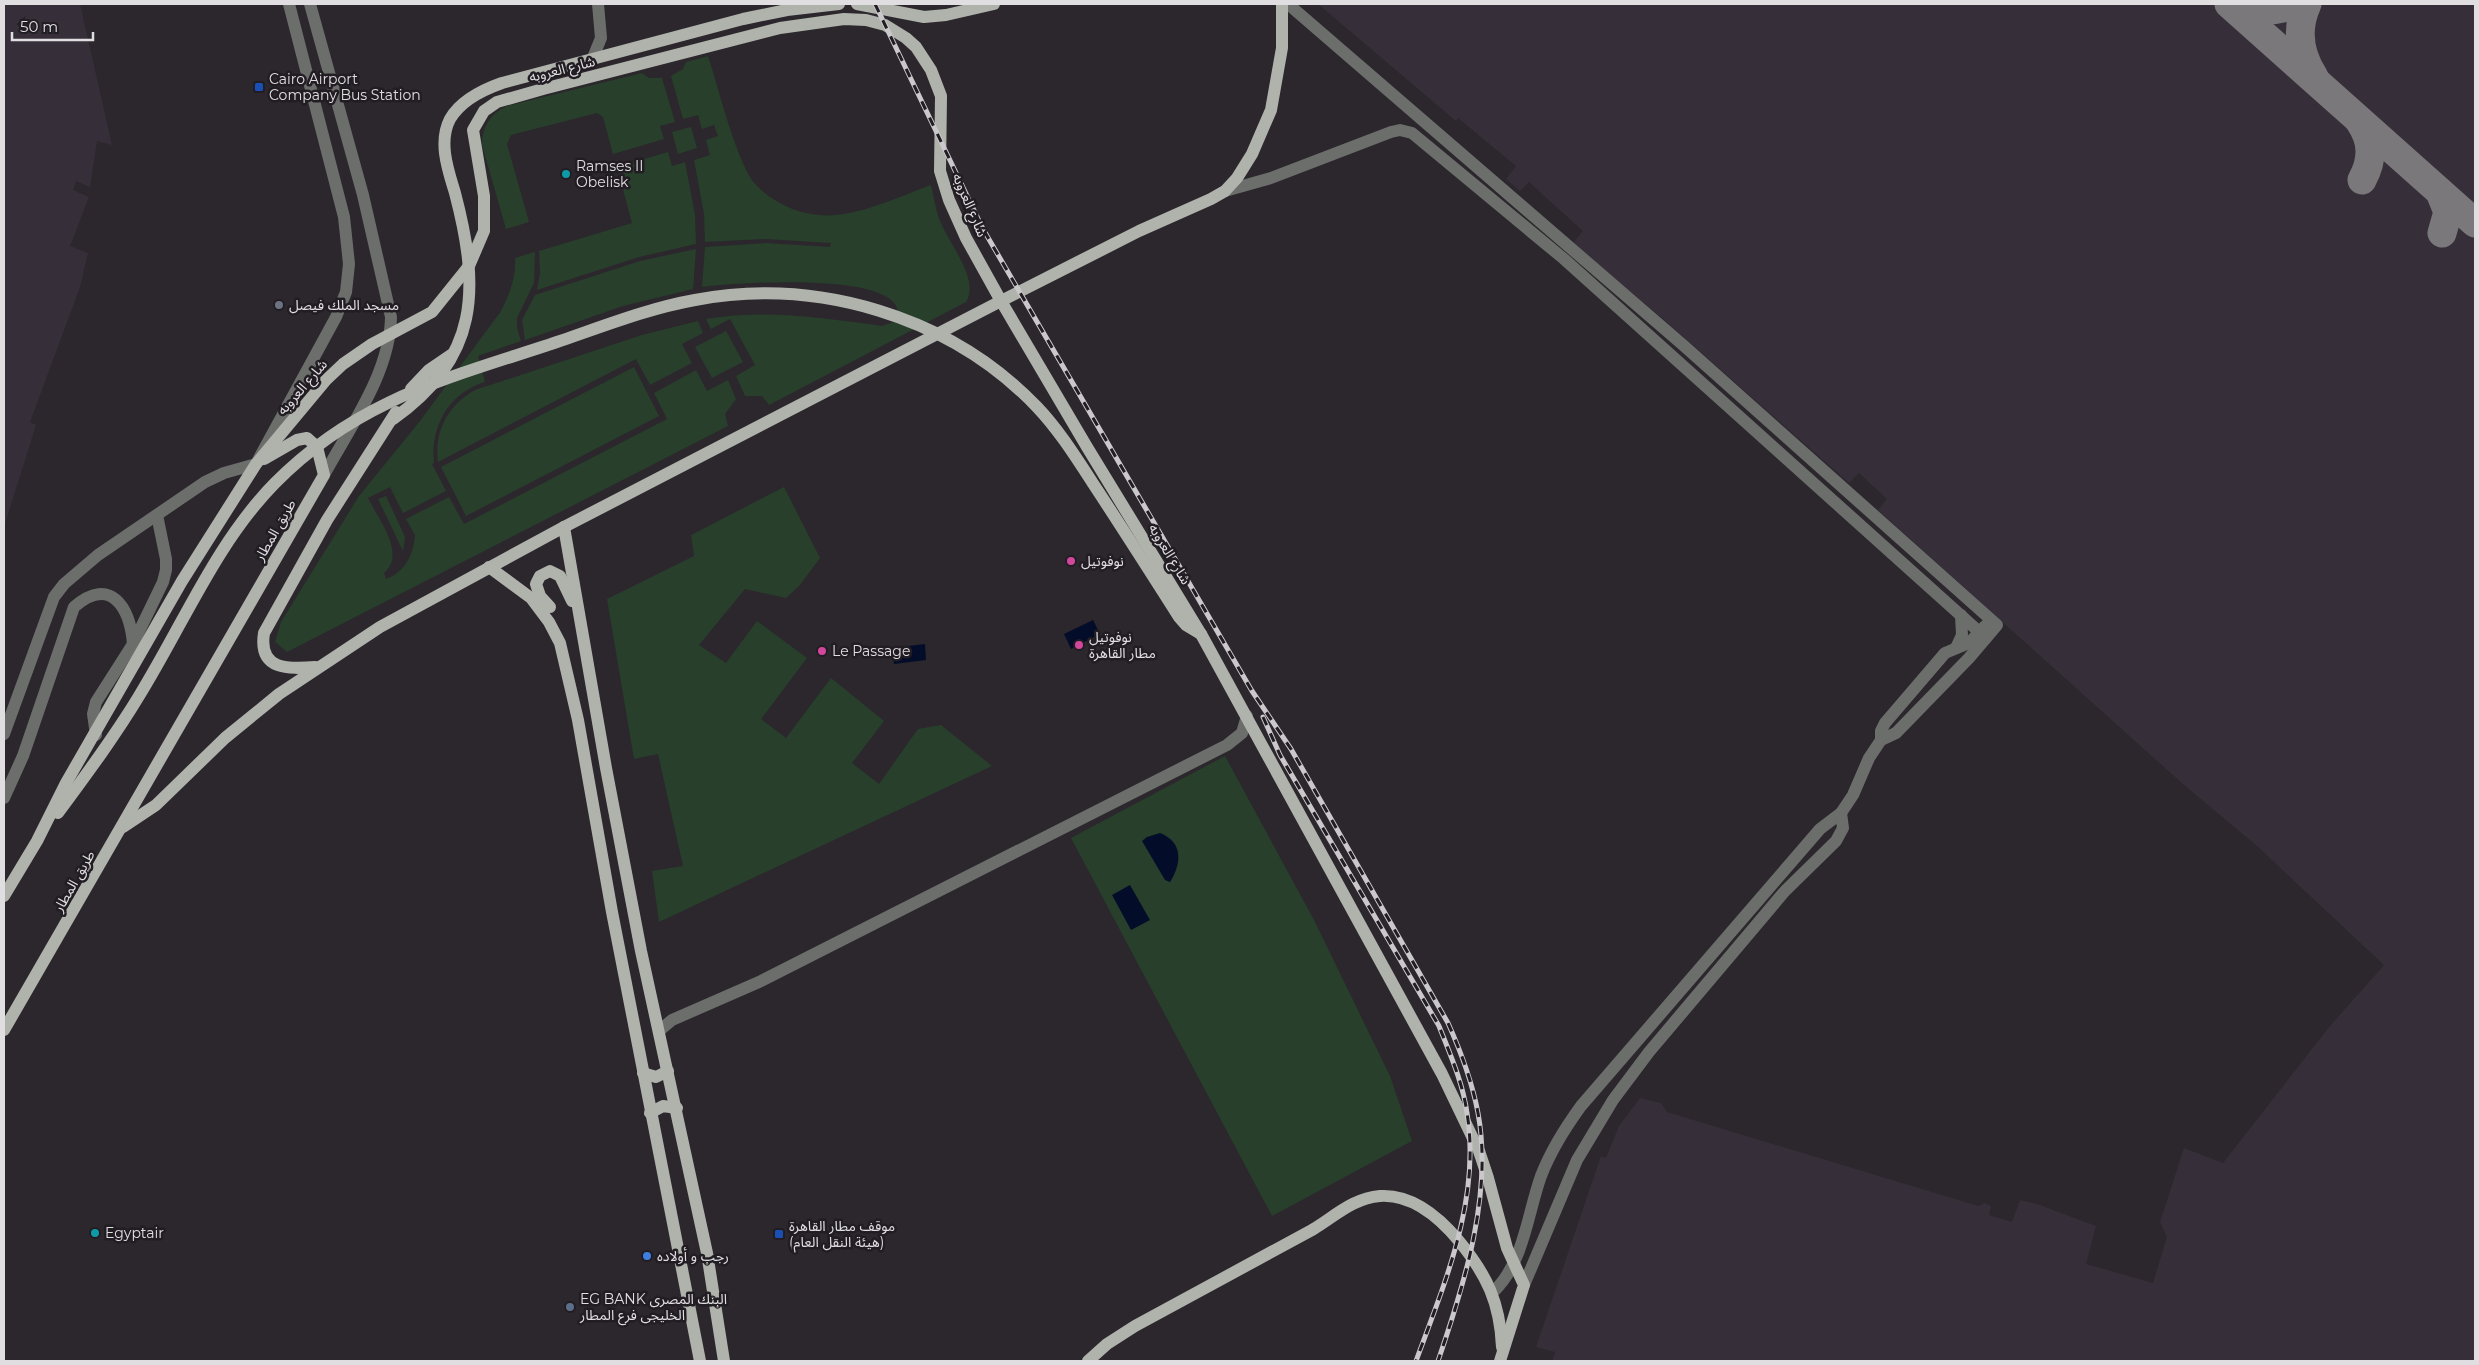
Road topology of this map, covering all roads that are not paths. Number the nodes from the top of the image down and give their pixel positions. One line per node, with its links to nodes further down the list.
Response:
1 (289, 4): 12 (street)
2 (310, 4): 11 (street, طريق المطار)
3 (598, 4): 9 (street)
4 (839, 4): 9 (main road, شارع العروبه)
5 (856, 4): 6 (main road)
6 (994, 4)
7 (1282, 4): 18 (main road)
8 (1288, 4): 10 (street)
9 (592, 60): 19 (main road, شارع العروبه)
10 (1414, 114): 13 (street); 14 (street)
11 (342, 123): 12 (street); 16 (street, طريق المطار)
12 (322, 128): 17 (street)
13 (1407, 131): 15 (street); 18 (street)
14 (1465, 156): 15 (street); 22 (street)
15 (1455, 168): 23 (street)
16 (359, 182): 17 (street); 21 (street, طريق المطار)
17 (338, 188): 24 (street)
18 (1225, 191): 20 (main road)
19 (469, 266): 20 (main road, شارع العروبه); 21 (main road, شارع العروبه); 36 (main road)
20 (1001, 301): 27 (main road); 31 (main road, شارع العروبه)
21 (391, 333): 24 (main road, شارع العروبه); 25 (street, طريق المطار)
22 (1768, 420): 23 (street); 32 (street)
23 (1754, 428): 29 (street)
24 (256, 464): 25 (main road); 26 (street); 39 (main road)
25 (324, 474): 43 (main road, طريق المطار)
26 (157, 515): 34 (street); 38 (street)
27 (564, 527): 28 (main road); 30 (main road)
28 (489, 567): 33 (main road); 36 (main road)
29 (1961, 615): 32 (street); 35 (street)
30 (579, 617): 33 (main road); 47 (main road)
31 (1201, 634): 37 (main road, شارع العروبه); 44 (main road)
32 (1983, 635): 35 (street); 40 (street)
33 (560, 643): 49 (main road)
34 (133, 644): 39 (street); 41 (street)
35 (1956, 648): 40 (street)
36 (316, 667): 43 (main road)
37 (1246, 716): 47 (street); 52 (main road, شارع العروبه)
38 (4, 734)
39 (96, 734): 44 (main road)
40 (1881, 740): 42 (street)
41 (4, 798)
42 (1841, 814): 52 (street); 53 (street)
43 (123, 827): 46 (main road, طريق المطار)
44 (37, 841): 45 (main road)
45 (4, 896)
46 (4, 1030)
47 (659, 1031): 48 (main road)
48 (668, 1071): 49 (main road); 50 (main road)
49 (643, 1073): 51 (main road)
50 (677, 1108): 51 (main road); 57 (main road)
51 (650, 1113): 56 (main road)
52 (1514, 1264): 53 (main road, شارع العروبه); 54 (street)
53 (1524, 1285): 55 (main road)
54 (1492, 1293): 55 (main road); 58 (main road)
55 (1501, 1358)
56 (700, 1361)
57 (724, 1361)
58 (1088, 1361)

